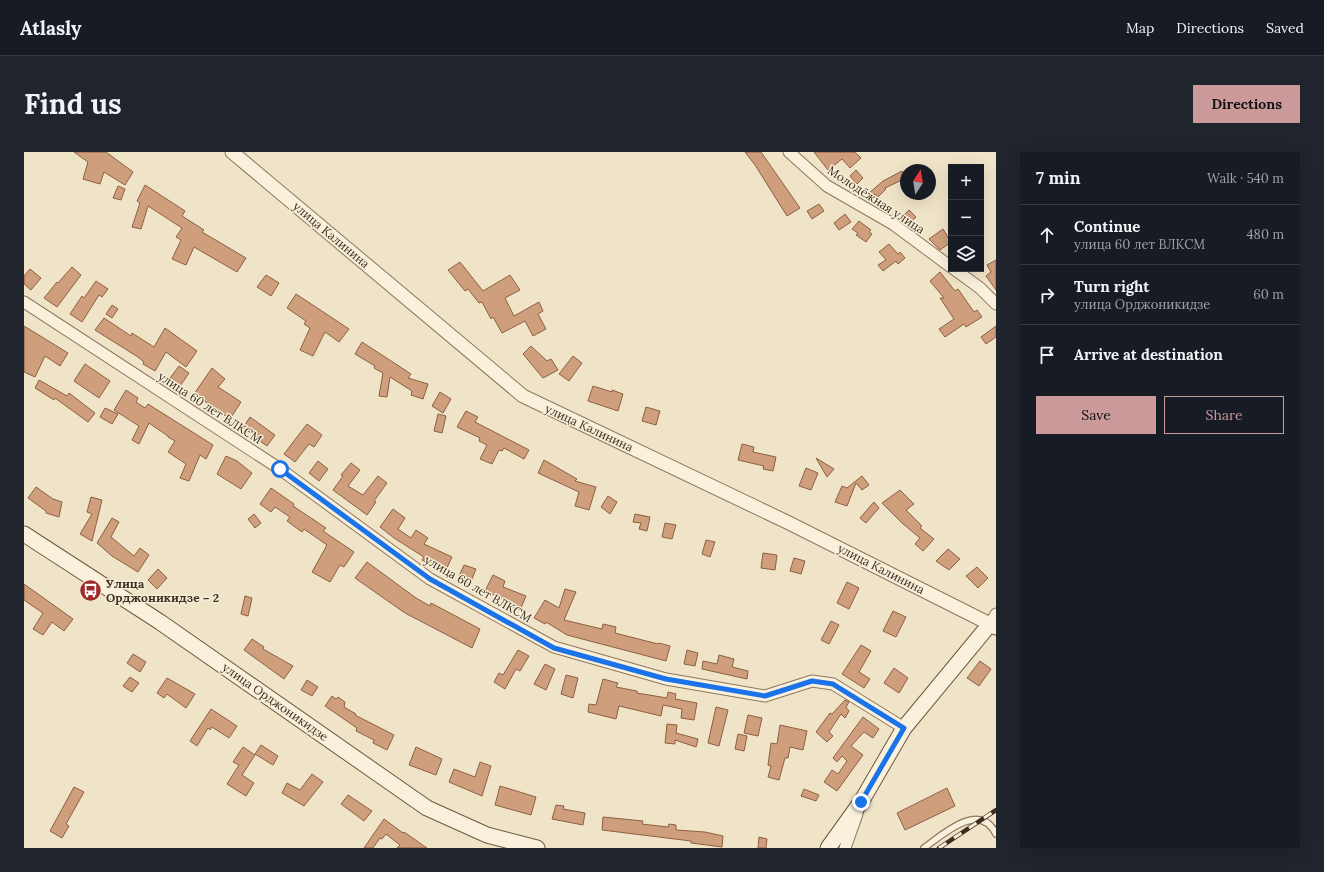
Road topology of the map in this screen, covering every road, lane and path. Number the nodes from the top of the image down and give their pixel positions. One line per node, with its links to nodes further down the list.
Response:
1 (232, 152): 8 (street, улица Калинина)
2 (789, 152): 3 (street, Молодёжная улица)
3 (948, 264)
4 (958, 272): 6 (street)
5 (24, 302): 9 (street, улица 60 лет ВЛКСМ)
6 (996, 304)
7 (24, 534): 13 (main road, улица Орджоникидзе)
8 (994, 622): 9 (main road)
9 (904, 728): 10 (main road)
10 (861, 802): 12 (street); 14 (main road)
11 (996, 834): 15 (lane)
12 (848, 846)
13 (537, 848)
14 (828, 848)
15 (924, 848)

